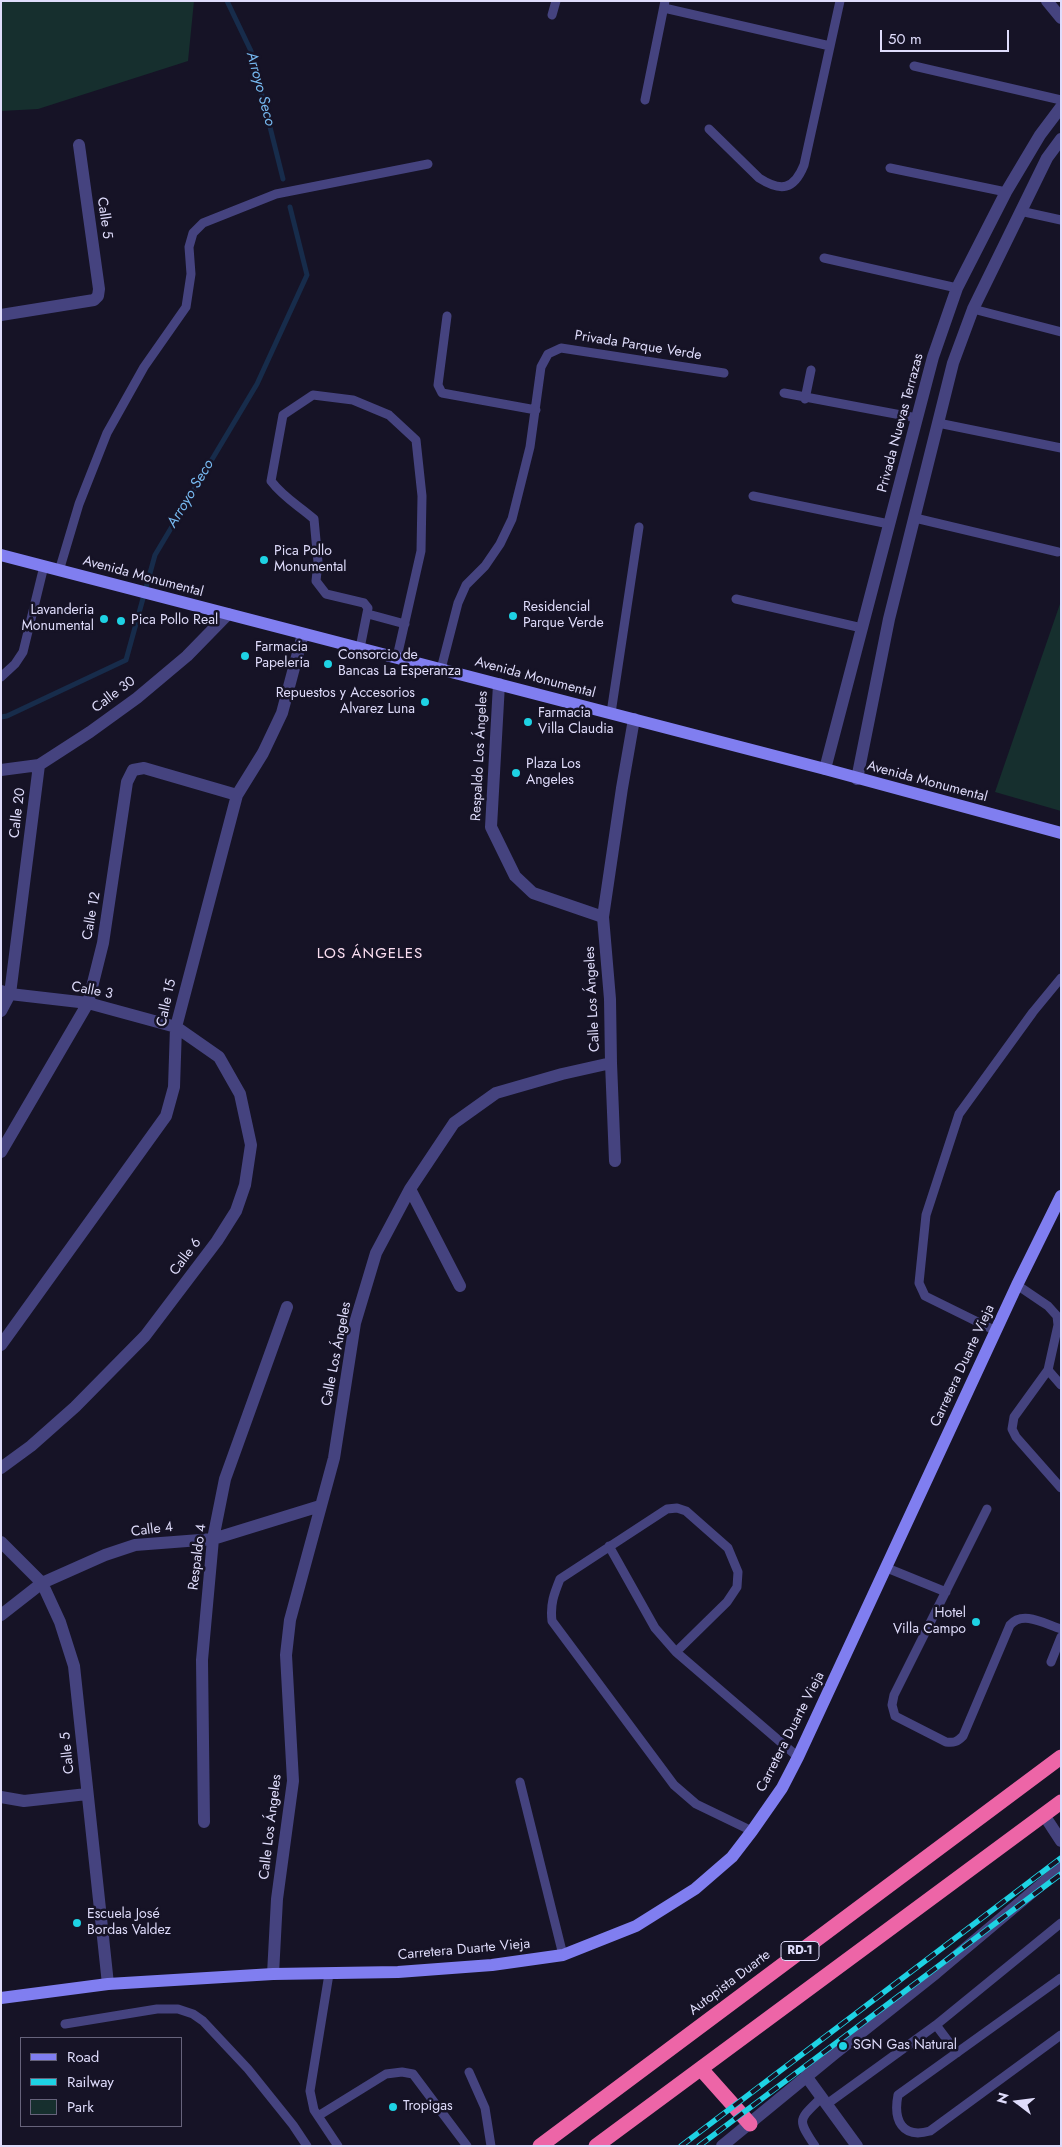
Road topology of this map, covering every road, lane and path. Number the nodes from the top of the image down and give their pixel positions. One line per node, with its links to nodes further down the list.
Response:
1 (556, 1): 5 (lane)
2 (840, 1): 7 (lane)
3 (1047, 1): 6 (street)
4 (664, 4): 7 (lane); 9 (lane)
5 (552, 15)
6 (1061, 18)
7 (830, 46): 12 (lane)
8 (914, 66): 10 (lane)
9 (645, 100)
10 (1061, 100)
11 (1061, 107): 17 (street, Privada Nuevas Terrazas)
12 (709, 129)
13 (1061, 139): 18 (street)
14 (79, 145): 23 (street, Calle 5)
15 (428, 164): 41 (lane)
16 (890, 168): 17 (lane)
17 (1006, 192): 21 (street, Privada Nuevas Terrazas)
18 (1020, 211): 19 (lane); 22 (street)
19 (1061, 220)
20 (824, 258): 21 (lane)
21 (957, 288): 31 (street, Privada Nuevas Terrazas)
22 (973, 309): 25 (lane); 32 (street)
23 (1, 315)
24 (448, 316): 30 (lane)
25 (1061, 332)
26 (811, 370): 29 (lane)
27 (724, 373): 30 (lane, Privada Parque Verde)
28 (784, 393): 29 (lane)
29 (805, 399): 31 (lane)
30 (536, 410): 50 (lane, Privada Parque Verde)
31 (917, 418): 36 (street, Privada Nuevas Terrazas)
32 (938, 422): 33 (lane); 35 (street)
33 (1061, 448)
34 (754, 496): 36 (lane)
35 (915, 518): 38 (lane); 58 (street)
36 (889, 524): 46 (street, Privada Nuevas Terrazas)
37 (639, 527): 53 (lane)
38 (1058, 552)
39 (1, 555): 40 (main road, Avenida Monumental)
40 (44, 566): 41 (main road, Avenida Monumental); 51 (lane)
41 (59, 570): 43 (main road, Avenida Monumental)
42 (736, 599): 46 (lane)
43 (228, 614): 47 (main road, Avenida Monumental); 55 (street, Calle 30)
44 (368, 614): 45 (lane); 45 (lane); 48 (lane)
45 (405, 624): 49 (lane)
46 (862, 628): 56 (street, Privada Nuevas Terrazas)
47 (303, 634): 48 (main road, Avenida Monumental); 59 (street, Calle 15)
48 (360, 648): 49 (main road, Avenida Monumental)
49 (397, 657): 50 (main road, Avenida Monumental)
50 (441, 669): 52 (main road, Avenida Monumental)
51 (1, 676)
52 (499, 684): 53 (main road, Avenida Monumental); 61 (street, Respaldo Los Ángeles)
53 (611, 713): 54 (main road, Avenida Monumental)
54 (634, 719): 56 (main road, Avenida Monumental); 61 (street, Calle Los Ángeles)
55 (39, 765): 57 (street, Calle 30); 63 (street, Calle 20)
56 (825, 769): 58 (main road, Avenida Monumental)
57 (1, 770)
58 (857, 779): 60 (main road, Avenida Monumental)
59 (237, 795): 64 (street, Calle 12); 66 (street, Calle 15)
60 (1061, 832)
61 (603, 917): 67 (street, Calle Los Ángeles)
62 (1061, 978): 75 (lane)
63 (5, 993): 64 (street, Calle 3); 65 (street, Calle 20)
64 (88, 1003): 66 (street, Calle 3); 68 (street, Calle 12)
65 (1, 1011)
66 (176, 1027): 76 (street, Calle 15); 79 (street, Calle 6)
67 (611, 1063): 69 (street); 70 (street, Calle Los Ángeles)
68 (1, 1152)
69 (615, 1161)
70 (410, 1189): 72 (street); 81 (street, Calle Los Ángeles)
71 (1061, 1196): 73 (main road, Carretera Duarte Vieja)
72 (460, 1286)
73 (1017, 1286): 75 (main road, Carretera Duarte Vieja); 77 (lane)
74 (287, 1307): 83 (street, Respaldo 4)
75 (996, 1331): 86 (main road, Carretera Duarte Vieja)
76 (1, 1345)
77 (1048, 1370): 78 (lane); 80 (lane)
78 (1061, 1385)
79 (1, 1468)
80 (1061, 1488)
81 (320, 1506): 83 (street, Calle 4); 107 (street, Calle Los Ángeles)
82 (987, 1509): 88 (lane)
83 (213, 1539): 87 (street, Calle 4); 101 (street, Respaldo 4)
84 (1, 1542): 87 (street, Calle 5)
85 (609, 1546): 92 (lane); 92 (lane); 102 (lane)
86 (887, 1568): 88 (lane); 94 (main road, Carretera Duarte Vieja)
87 (42, 1583): 89 (street, Calle 4); 97 (street, Calle 5)
88 (946, 1592): 90 (lane)
89 (1, 1614)
90 (1061, 1629)
91 (1061, 1637): 93 (lane)
92 (676, 1652): 94 (lane)
93 (1051, 1662)
94 (798, 1757): 102 (main road, Carretera Duarte Vieja)
95 (1061, 1757): 122 (highway, Autopista Duarte / RD-1)
96 (520, 1782): 106 (lane)
97 (88, 1794): 98 (street); 110 (street, Calle 5)
98 (1, 1797)
99 (1061, 1802): 100 (highway, RD-1)
100 (1044, 1815): 103 (street); 116 (highway, RD-1)
101 (204, 1822)
102 (752, 1831): 106 (main road, Carretera Duarte Vieja)
103 (1061, 1841)
104 (1061, 1868): 118 (street)
105 (1061, 1923): 113 (lane)
106 (563, 1955): 108 (main road, Carretera Duarte Vieja)
107 (273, 1974): 108 (main road, Carretera Duarte Vieja); 110 (main road, Carretera Duarte Vieja)
108 (330, 1974): 120 (lane)
109 (1061, 1978): 115 (lane)
110 (108, 1984): 111 (main road, Carretera Duarte Vieja)
111 (1, 1998)
112 (65, 2024): 123 (lane)
113 (936, 2025): 115 (lane); 119 (lane)
114 (1061, 2035): 115 (lane)
115 (957, 2053)
116 (701, 2069): 121 (highway); 127 (highway, RD-1)
117 (469, 2072): 126 (lane)
118 (806, 2076): 119 (street); 121 (street)
119 (825, 2101): 129 (lane); 130 (street)
120 (318, 2116): 124 (lane); 125 (lane)
121 (750, 2124): 128 (street)
122 (538, 2145)
123 (306, 2146)
124 (338, 2146)
125 (467, 2146)
126 (491, 2146)
127 (596, 2146)
128 (722, 2146)
129 (815, 2146)
130 (857, 2146)

